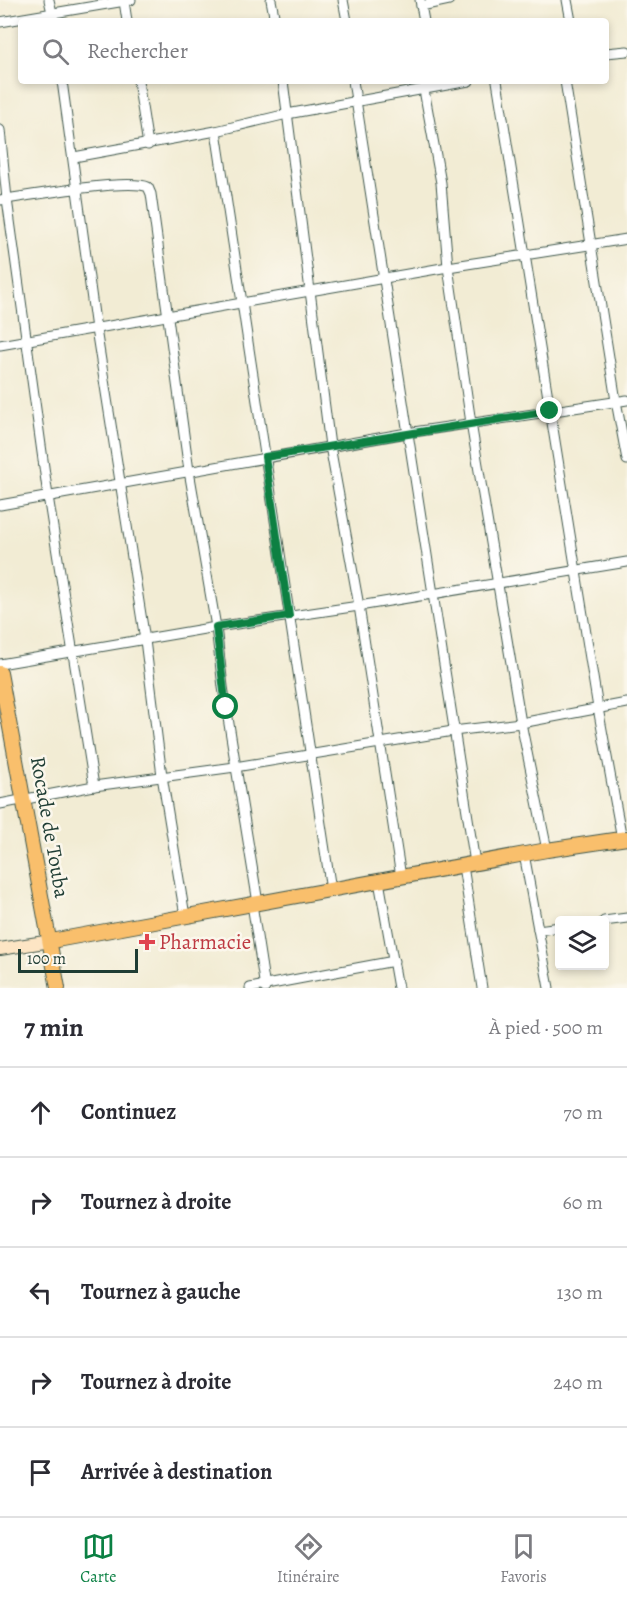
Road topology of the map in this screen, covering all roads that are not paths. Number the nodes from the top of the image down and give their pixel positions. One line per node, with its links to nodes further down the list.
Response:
1 (49, 0): 8 (street)
2 (271, 0): 10 (street)
3 (343, 0): 11 (street)
4 (449, 0): 7 (street)
5 (567, 0): 13 (street)
6 (127, 1): 8 (street); 9 (street)
7 (421, 3): 12 (street)
8 (53, 17)
9 (127, 18)
10 (274, 18)
11 (346, 18)
12 (423, 18)
13 (570, 18)
14 (18, 20): 15 (street)
15 (0, 22)
16 (627, 51): 17 (street)
17 (609, 53)
18 (62, 84): 31 (street)
19 (138, 84): 30 (street)
20 (283, 84): 27 (street)
21 (353, 84): 26 (street)
22 (450, 84): 25 (street)
23 (497, 84): 36 (street)
24 (565, 84): 35 (street)
25 (430, 87): 26 (street); 37 (street)
26 (355, 101): 27 (street); 38 (street)
27 (287, 114): 29 (street); 39 (street)
28 (0, 130): 33 (street)
29 (216, 131): 30 (street); 40 (street)
30 (148, 145): 31 (street)
31 (74, 157): 32 (street)
32 (77, 189): 33 (street); 41 (street); 42 (street)
33 (4, 200): 43 (street)
34 (627, 238): 35 (street)
35 (592, 245): 36 (street); 46 (street)
36 (525, 256): 37 (street); 47 (street)
37 (448, 267): 38 (street); 48 (street)
38 (382, 279): 39 (street); 49 (street)
39 (309, 291): 40 (street); 50 (street)
40 (242, 303): 41 (street); 51 (street)
41 (169, 317): 42 (street); 53 (street)
42 (96, 328): 43 (street); 54 (street)
43 (27, 340): 44 (street); 55 (street)
44 (0, 345)
45 (627, 400): 46 (street)
46 (616, 402): 47 (street); 52 (street)
47 (550, 411): 48 (street); 58 (street)
48 (471, 423): 49 (street); 59 (street)
49 (406, 433): 50 (street); 60 (street)
50 (330, 447): 51 (street); 61 (street)
51 (265, 457): 53 (street); 62 (street)
52 (627, 460)
53 (189, 471): 54 (street); 63 (street)
54 (119, 483): 55 (street); 64 (street)
55 (48, 496): 56 (street); 65 (street)
56 (0, 505)
57 (627, 562): 58 (street)
58 (575, 570): 59 (street); 69 (street)
59 (498, 583): 60 (street); 70 (street)
60 (432, 594): 61 (street); 71 (street)
61 (359, 606): 62 (street); 72 (street)
62 (289, 616): 63 (street); 73 (street)
63 (216, 627): 64 (street); 74 (street)
64 (145, 640): 65 (street); 75 (street)
65 (71, 653): 66 (street); 76 (street)
66 (0, 664)
67 (0, 673): 77 (main road, Rocade de Touba)
68 (627, 703): 69 (street)
69 (598, 708): 70 (street); 79 (street)
70 (521, 723): 71 (street); 80 (street)
71 (453, 731): 72 (street); 82 (street)
72 (380, 744): 73 (street); 83 (street)
73 (310, 754): 74 (street); 85 (street)
74 (236, 767): 75 (street); 86 (street)
75 (162, 776): 76 (street); 87 (street)
76 (94, 786): 77 (street)
77 (23, 799): 78 (street); 92 (main road, Rocade de Touba)
78 (0, 804)
79 (624, 838): 80 (main road)
80 (547, 850): 81 (main road)
81 (524, 855): 82 (main road); 91 (street)
82 (469, 865): 83 (main road); 99 (street)
83 (401, 877): 84 (main road)
84 (379, 881): 85 (main road); 94 (street)
85 (331, 890): 86 (main road)
86 (255, 903): 87 (main road); 95 (street)
87 (185, 916): 92 (main road)
88 (627, 918): 89 (street)
89 (609, 920)
90 (555, 928): 91 (street)
91 (538, 930): 100 (street)
92 (51, 941): 93 (main road); 96 (main road, Rocade de Touba)
93 (0, 949)
94 (394, 961): 95 (street); 98 (street)
95 (265, 987): 97 (street)
96 (58, 988)
97 (250, 988)
98 (398, 988)
99 (482, 988)
100 (549, 988)

